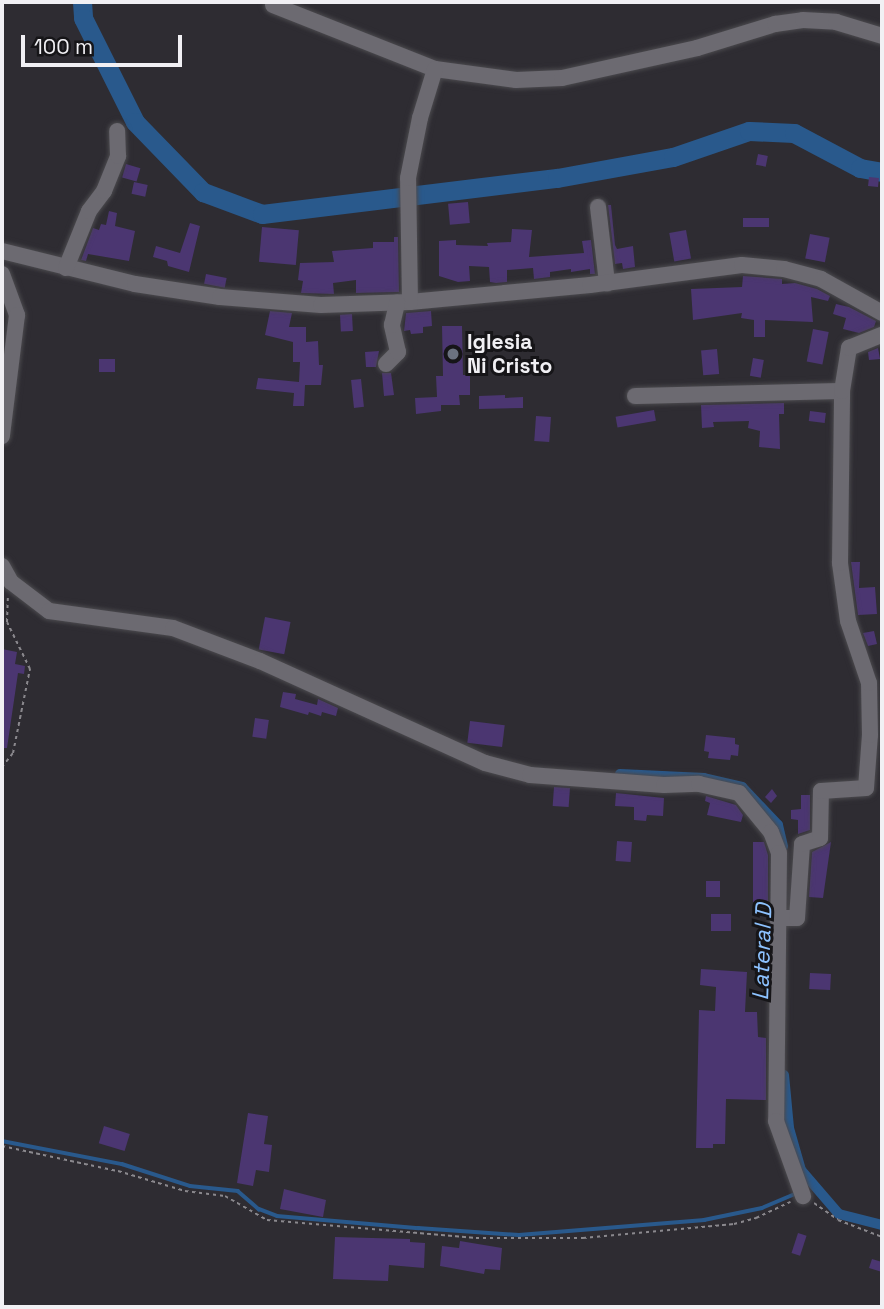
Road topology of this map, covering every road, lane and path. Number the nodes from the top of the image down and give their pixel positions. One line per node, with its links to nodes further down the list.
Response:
1 (274, 5): 3 (street)
2 (882, 36): 3 (street)
3 (435, 69): 10 (street)
4 (117, 131): 7 (street)
5 (598, 207): 9 (street)
6 (2, 251): 7 (street)
7 (66, 268): 10 (street)
8 (2, 274): 16 (street)
9 (607, 283): 10 (street); 11 (street)
10 (403, 303): 13 (street)
11 (882, 313)
12 (882, 335): 14 (street)
13 (386, 364)
14 (842, 391): 15 (street); 20 (street)
15 (635, 396)
16 (2, 436)
17 (2, 566): 18 (street)
18 (11, 582): 19 (path); 20 (street)
19 (2, 767)
20 (785, 918): 22 (street)
21 (2, 1146): 22 (path)
22 (803, 1196): 23 (path)
23 (882, 1237)

